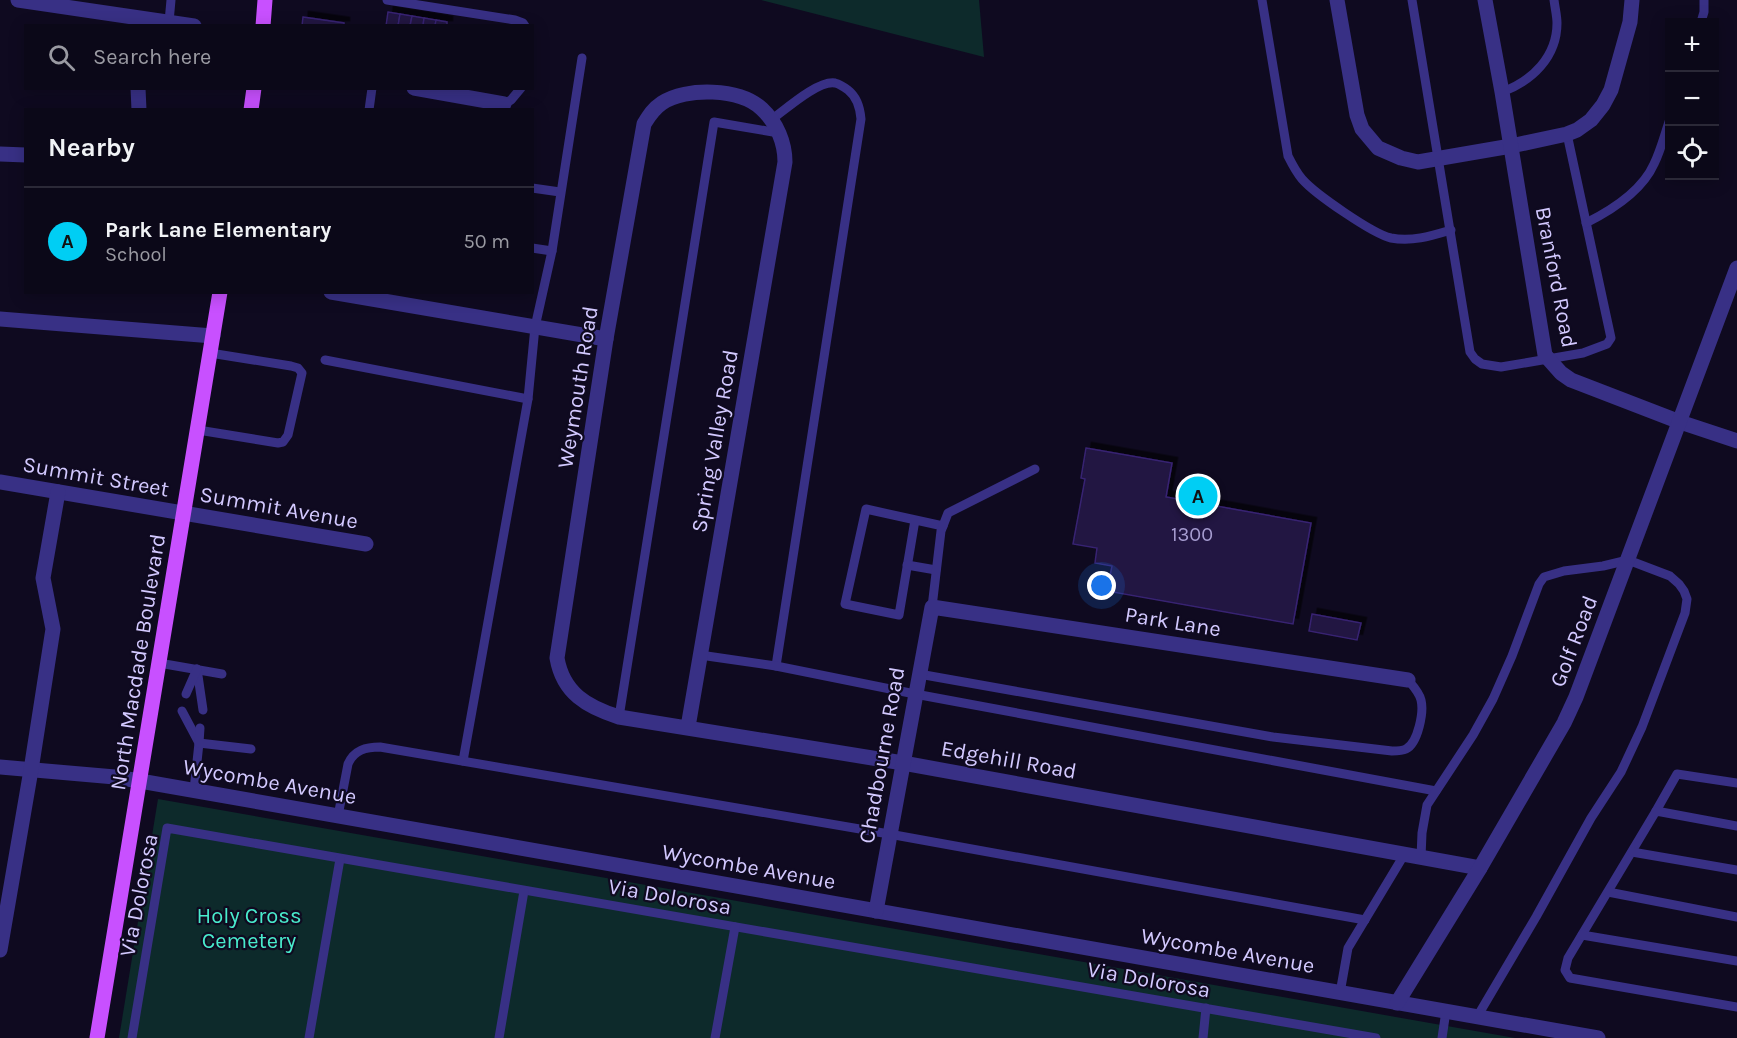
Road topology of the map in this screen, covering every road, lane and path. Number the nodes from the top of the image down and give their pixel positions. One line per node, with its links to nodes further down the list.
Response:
1 (18, 0): 13 (street)
2 (171, 0): 14 (lane)
3 (265, 0): 16 (main road)
4 (387, 0): 17 (lane)
5 (1262, 0): 39 (lane)
6 (1337, 0): 35 (street)
7 (1412, 0): 35 (lane)
8 (1485, 0): 24 (street, Branford Road)
9 (1554, 0): 24 (lane)
10 (1632, 0): 31 (street)
11 (1704, 0): 12 (lane)
12 (1702, 18)
13 (137, 21): 14 (street)
14 (169, 22): 15 (street)
15 (182, 24)
16 (263, 24)
17 (524, 24)
18 (582, 58): 37 (lane)
19 (138, 90): 26 (street)
20 (254, 90): 27 (main road)
21 (372, 90): 28 (lane)
22 (425, 90): 25 (street)
23 (519, 90): 25 (lane)
24 (1502, 92): 32 (street, Branford Road)
25 (504, 104)
26 (139, 108)
27 (251, 108)
28 (369, 108)
29 (775, 126): 48 (street, Weymouth Road); 67 (street, Spring Valley Road); 70 (lane); 79 (lane)
30 (1668, 126): 38 (lane)
31 (1567, 134): 32 (street); 38 (lane)
32 (1511, 146): 35 (street); 51 (street, Branford Road)
33 (0, 154): 34 (street)
34 (24, 155)
35 (1439, 159): 39 (lane)
36 (534, 188): 37 (lane)
37 (560, 192): 41 (lane)
38 (1587, 223): 51 (lane)
39 (1451, 230): 51 (lane)
40 (534, 248): 41 (lane)
41 (552, 251): 46 (lane)
42 (1737, 268): 53 (street, Golf Road)
43 (220, 294): 47 (main road, North Macdade Boulevard)
44 (344, 294): 46 (street)
45 (0, 319): 47 (street)
46 (535, 327): 48 (street); 52 (lane)
47 (213, 336): 49 (main road, North Macdade Boulevard)
48 (606, 339): 68 (street, Weymouth Road)
49 (210, 353): 54 (main road, North Macdade Boulevard); 54 (lane)
50 (325, 360): 52 (lane)
51 (1549, 360): 53 (street, Branford Road)
52 (528, 399): 84 (lane)
53 (1680, 422): 55 (street, Branford Road); 63 (street, Golf Road)
54 (198, 430): 59 (main road, North Macdade Boulevard)
55 (1737, 441)
56 (1035, 469): 61 (lane)
57 (0, 482): 58 (street, Summit Street)
58 (58, 492): 59 (street, Summit Street); 87 (street)
59 (184, 513): 62 (street, Summit Avenue); 69 (main road, North Macdade Boulevard)
60 (915, 520): 61 (lane); 64 (lane); 64 (lane)
61 (943, 526): 65 (lane)
62 (366, 544)
63 (1628, 560): 91 (lane); 100 (street, Golf Road); 116 (lane)
64 (907, 565): 65 (lane)
65 (936, 570): 66 (lane)
66 (932, 607): 73 (street, Chadbourne Road); 74 (street, Park Lane)
67 (700, 655): 70 (lane); 80 (street, Spring Valley Road)
68 (557, 658): 79 (street, Edgehill Road)
69 (159, 663): 71 (lane); 88 (main road, North Macdade Boulevard)
70 (776, 666): 76 (lane)
71 (197, 669): 72 (lane); 75 (lane); 77 (lane)
72 (222, 674)
73 (919, 674): 74 (lane); 76 (street, Chadbourne Road)
74 (1408, 680)
75 (186, 694)
76 (915, 694): 85 (street, Chadbourne Road); 91 (lane)
77 (203, 710)
78 (182, 711): 82 (lane)
79 (619, 717): 80 (street, Edgehill Road)
80 (688, 727): 85 (street, Edgehill Road)
81 (200, 728): 82 (lane)
82 (199, 743): 83 (lane); 90 (lane)
83 (251, 749)
84 (463, 761): 93 (lane); 95 (lane)
85 (903, 763): 95 (street, Chadbourne Road); 97 (street, Edgehill Road)
86 (0, 767): 87 (street, Wycombe Avenue)
87 (31, 770): 88 (street, Wycombe Avenue); 109 (street)
88 (140, 781): 90 (street, Wycombe Avenue); 117 (main road, North Macdade Boulevard)
89 (1737, 783): 92 (lane)
90 (194, 790): 93 (street, Wycombe Avenue)
91 (1436, 791): 98 (lane)
92 (1656, 811): 94 (lane); 96 (lane)
93 (338, 816): 104 (street, Wycombe Avenue)
94 (1737, 826)
95 (889, 834): 104 (street, Chadbourne Road); 106 (lane)
96 (1632, 852): 101 (lane); 103 (lane)
97 (1404, 855): 98 (street, Edgehill Road); 106 (lane)
98 (1421, 857): 100 (street, Edgehill Road)
99 (340, 859): 102 (lane, Via Dolorosa); 118 (lane, Via Dolorosa); 119 (lane)
100 (1480, 868): 112 (street, Golf Road)
101 (1737, 870)
102 (524, 891): 107 (lane, Via Dolorosa); 120 (lane)
103 (1608, 892): 105 (lane); 108 (lane)
104 (876, 911): 111 (street, Wycombe Avenue)
105 (1737, 917)
106 (1365, 920): 111 (lane)
107 (735, 927): 114 (lane, Via Dolorosa); 121 (lane)
108 (1582, 934): 110 (lane); 113 (lane)
109 (0, 950)
110 (1737, 961)
111 (1340, 993): 112 (street, Wycombe Avenue)
112 (1397, 1003): 115 (street, Wycombe Avenue)
113 (1737, 1007)
114 (1206, 1008): 122 (lane); 123 (lane, Via Dolorosa)
115 (1446, 1011): 116 (street, Wycombe Avenue); 124 (lane)
116 (1483, 1018): 125 (street, Wycombe Avenue)
117 (97, 1038)
118 (132, 1038)
119 (309, 1038)
120 (499, 1038)
121 (715, 1038)
122 (1203, 1038)
123 (1376, 1038)
124 (1442, 1038)
125 (1598, 1038)

